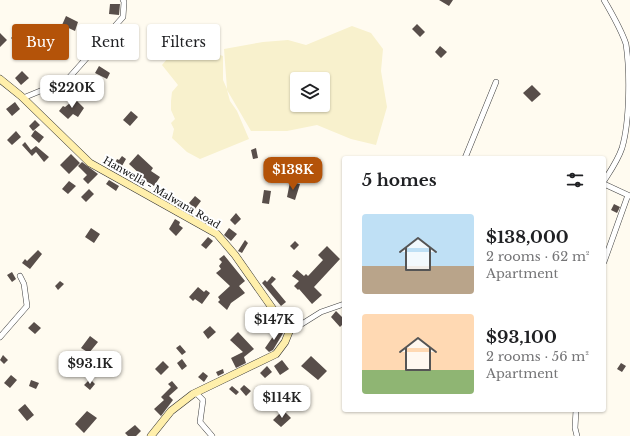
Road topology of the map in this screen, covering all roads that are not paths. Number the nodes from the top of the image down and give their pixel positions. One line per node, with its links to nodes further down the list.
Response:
1 (123, 0): 7 (street)
2 (604, 0): 3 (street)
3 (629, 60): 6 (street)
4 (0, 79): 7 (street, Hanwella - Malwana Road)
5 (496, 82): 8 (street)
6 (629, 95): 9 (street)
7 (23, 98): 15 (street, Hanwella - Malwana Road)
8 (466, 156)
9 (606, 178)
10 (606, 185): 11 (street)
11 (629, 196): 12 (street)
12 (606, 257)
13 (20, 276): 16 (street)
14 (342, 305): 15 (street)
15 (289, 332): 17 (street)
16 (0, 337)
17 (196, 393): 19 (street); 20 (street)
18 (576, 412): 21 (street)
19 (151, 436)
20 (212, 436)
21 (577, 436)

